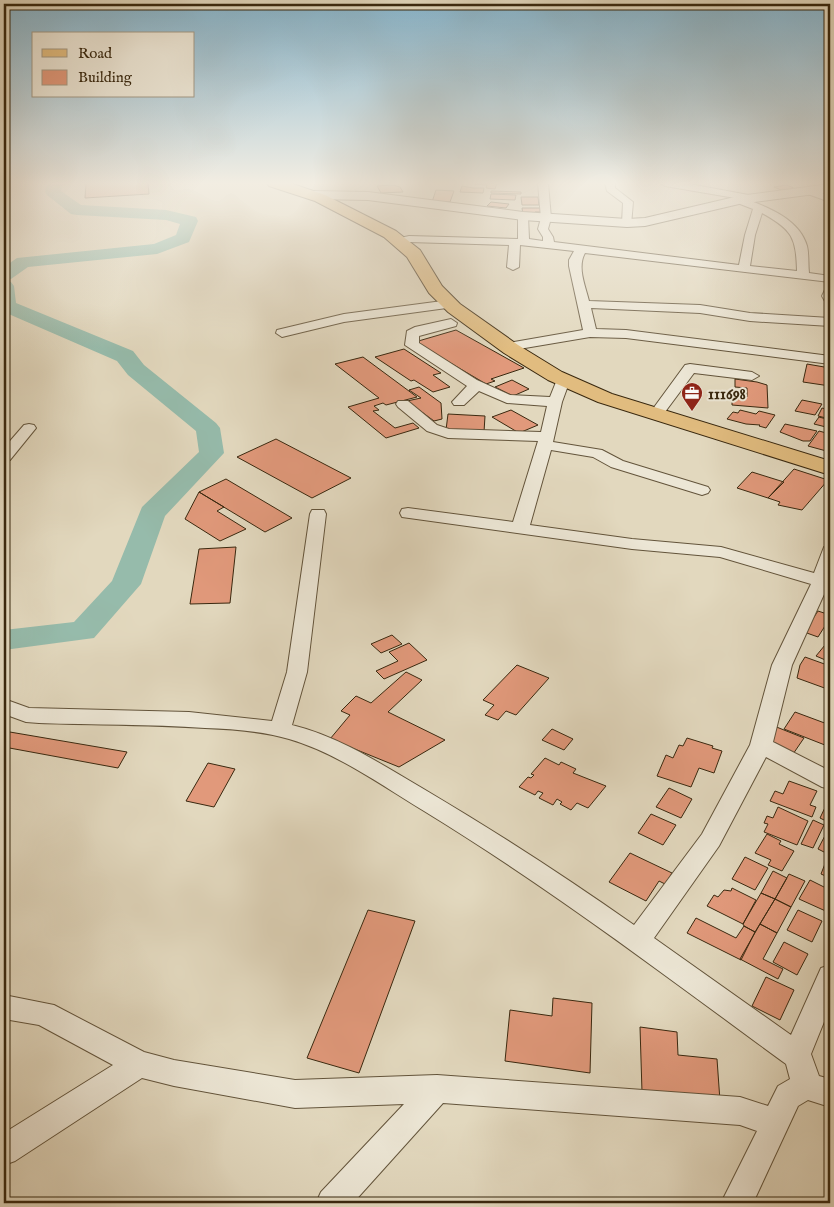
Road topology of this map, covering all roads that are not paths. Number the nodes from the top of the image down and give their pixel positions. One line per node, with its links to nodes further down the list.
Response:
1 (548, 239): 6 (street)
2 (750, 239): 9 (street)
3 (798, 239): 10 (street)
4 (405, 240): 5 (street); 15 (main road); 19 (main road)
5 (520, 242): 6 (street); 8 (street)
6 (548, 245): 7 (street)
7 (581, 249): 9 (street); 14 (street)
8 (513, 267)
9 (744, 268): 10 (street)
10 (803, 275): 11 (street)
11 (830, 279)
12 (830, 292): 13 (street)
13 (830, 300)
14 (584, 304): 16 (street); 18 (street)
15 (451, 314): 17 (street); 22 (main road); 23 (street)
16 (830, 322)
17 (282, 333)
18 (590, 333): 19 (street); 20 (street)
19 (519, 345): 27 (main road)
20 (830, 360)
21 (752, 376): 27 (street)
22 (563, 380): 25 (street); 32 (main road)
23 (477, 386): 24 (street); 25 (street)
24 (460, 402)
25 (555, 402): 29 (street)
26 (403, 404): 29 (street)
27 (660, 409): 31 (main road)
28 (29, 428): 30 (street)
29 (546, 441): 33 (street); 36 (street)
30 (4, 457)
31 (830, 464)
32 (830, 468)
33 (702, 490)
34 (408, 513): 36 (street)
35 (318, 514): 40 (street)
36 (520, 528): 38 (street)
37 (830, 551): 38 (street)
38 (821, 581): 41 (street)
39 (4, 706): 40 (street)
40 (280, 730): 43 (street)
41 (761, 745): 42 (street); 43 (street)
42 (830, 781)
43 (637, 941): 46 (street)
44 (830, 976): 46 (street)
45 (4, 1007): 47 (street)
46 (796, 1055): 49 (street)
47 (139, 1064): 48 (street); 51 (street)
48 (437, 1089): 50 (street); 52 (street)
49 (818, 1090): 50 (street)
50 (776, 1123): 53 (street)
51 (4, 1150)
52 (332, 1203)
53 (737, 1203)

